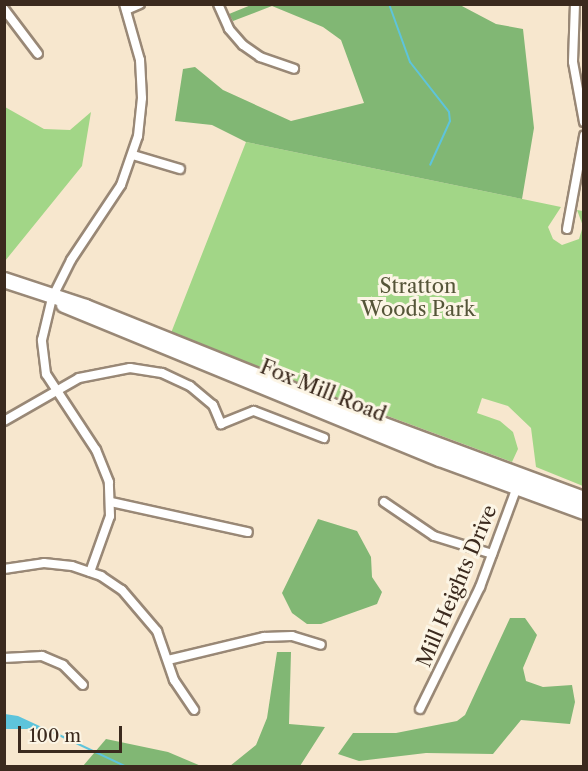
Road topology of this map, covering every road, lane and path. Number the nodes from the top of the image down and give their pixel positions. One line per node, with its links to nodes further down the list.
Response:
1 (140, 4): 4 (street)
2 (218, 4): 7 (street)
3 (575, 4): 8 (street)
4 (125, 7): 10 (street)
5 (4, 9): 6 (street)
6 (38, 54)
7 (294, 69)
8 (584, 122)
9 (584, 136): 12 (street)
10 (133, 156): 11 (street); 14 (street)
11 (180, 170)
12 (567, 228)
13 (4, 280): 14 (main road, Fox Mill Road)
14 (52, 298): 15 (street); 18 (main road, Fox Mill Road)
15 (55, 390): 16 (street); 17 (street); 20 (street)
16 (4, 421)
17 (324, 438)
18 (519, 481): 19 (main road, Fox Mill Road); 22 (main road, Fox Mill Road); 24 (street, Mill Heights Drive)
19 (584, 499)
20 (111, 502): 23 (street); 26 (street)
21 (384, 502): 24 (street)
22 (584, 512)
23 (248, 532)
24 (492, 554): 31 (street, Mill Heights Drive)
25 (4, 568): 26 (street)
26 (90, 573): 29 (street)
27 (321, 645): 29 (street)
28 (4, 658): 30 (street)
29 (168, 660): 32 (street)
30 (83, 685)
31 (420, 709)
32 (194, 710)

